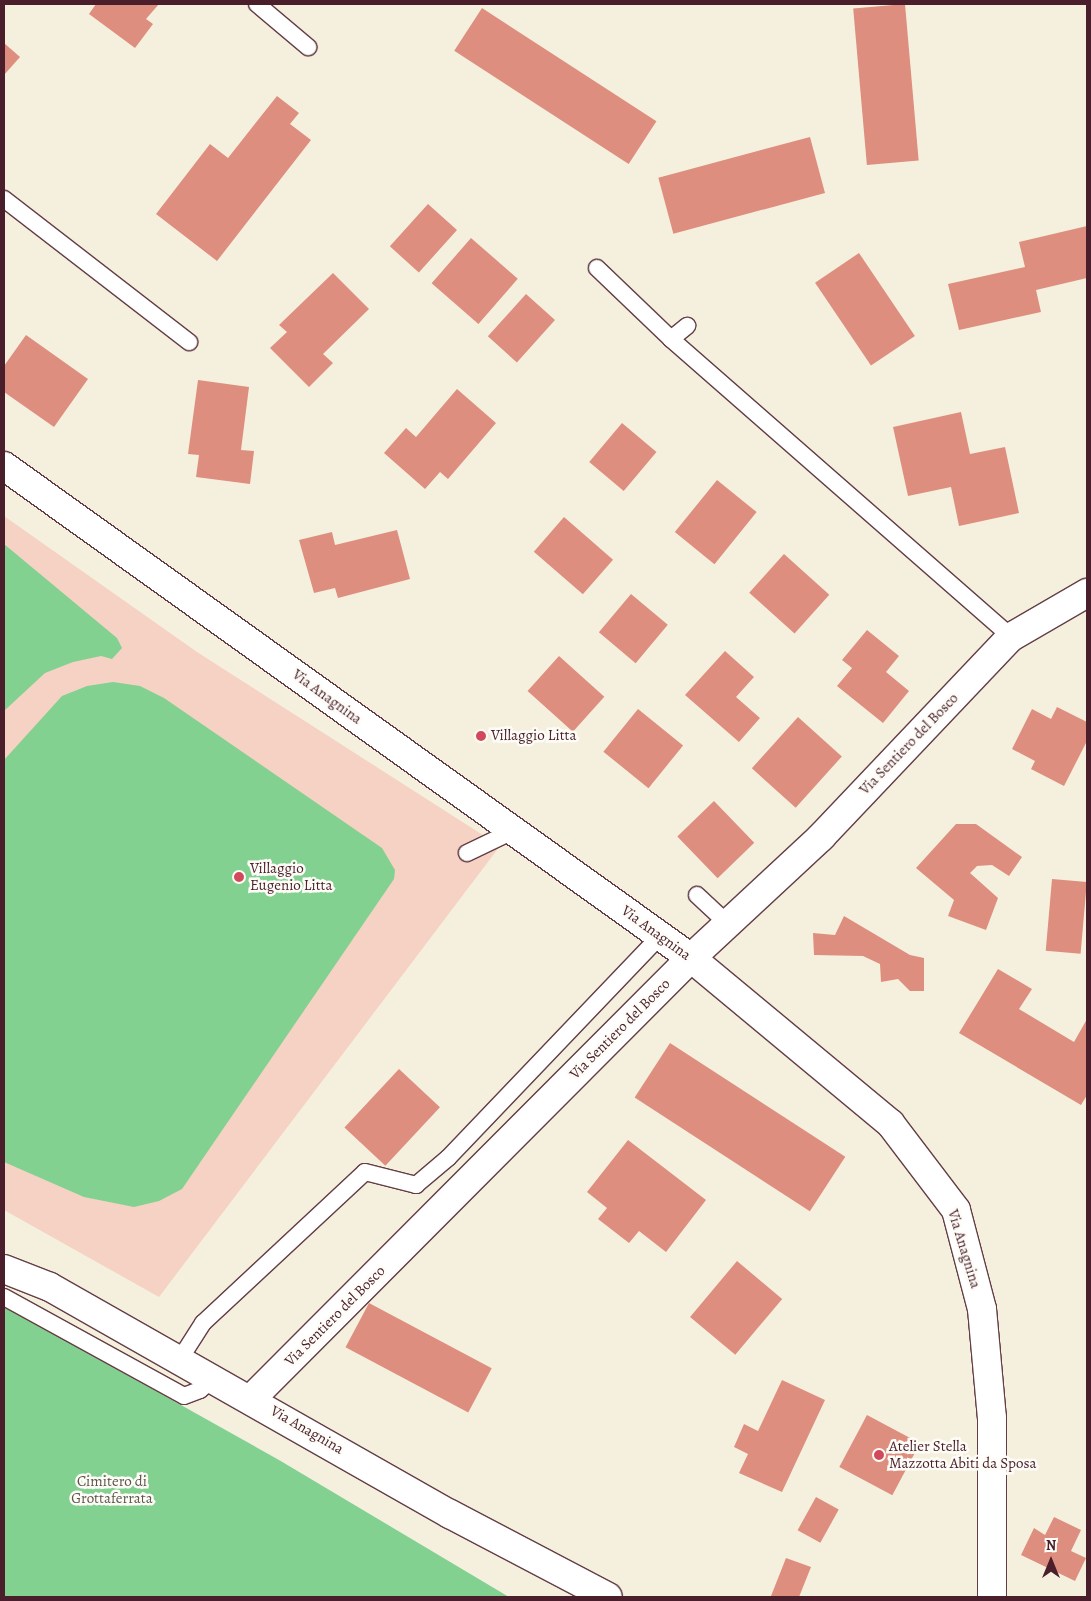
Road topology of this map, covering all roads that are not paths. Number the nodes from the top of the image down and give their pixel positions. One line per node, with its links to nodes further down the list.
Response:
1 (257, 4): 2 (lane)
2 (308, 47)
3 (4, 199): 7 (lane)
4 (598, 268): 6 (lane)
5 (687, 326): 6 (lane)
6 (672, 339): 10 (lane)
7 (189, 342)
8 (4, 466): 11 (main road, Via Anagnina)
9 (1087, 593): 10 (main road, Via Sentiero del Bosco)
10 (1011, 637): 14 (main road, Via Sentiero del Bosco)
11 (513, 831): 12 (lane); 15 (main road, Via Anagnina)
12 (467, 853)
13 (697, 895): 14 (lane)
14 (728, 924): 16 (main road, Via Sentiero del Bosco)
15 (660, 936): 16 (main road, Via Anagnina); 19 (lane)
16 (691, 958): 21 (main road, Via Sentiero del Bosco); 23 (main road, Via Anagnina)
17 (4, 1269): 19 (main road, Via Anagnina)
18 (4, 1297): 20 (lane)
19 (180, 1359): 20 (main road, Via Anagnina)
20 (214, 1378): 21 (main road, Via Anagnina)
21 (252, 1398): 22 (main road, Via Anagnina)
22 (608, 1597)
23 (992, 1597)

